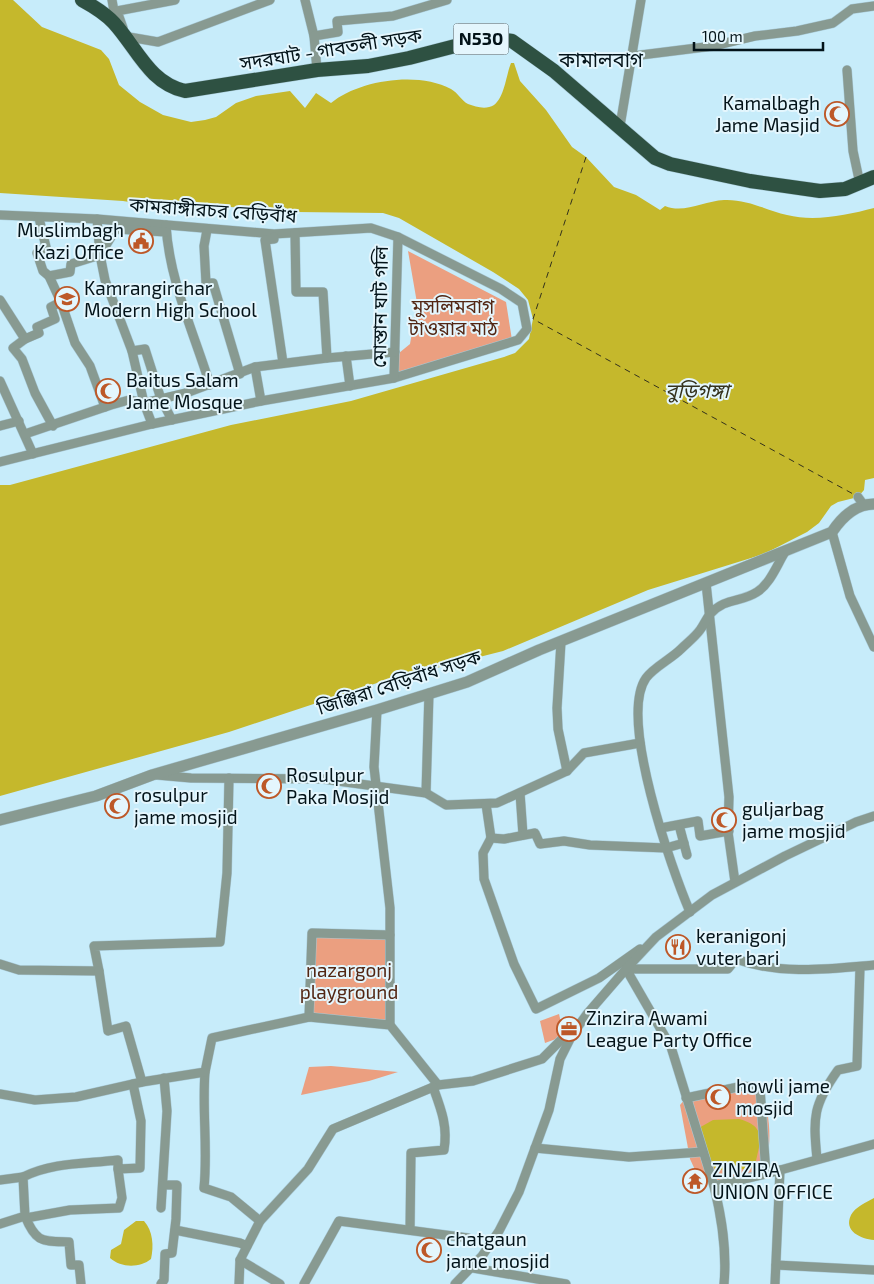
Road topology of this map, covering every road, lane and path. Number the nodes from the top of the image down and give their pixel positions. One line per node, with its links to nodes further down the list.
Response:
1 (82, 0): 10 (highway, সদরঘাট - গাবতলী সড়ক / N530)
2 (112, 0): 10 (street)
3 (175, 0): 10 (street)
4 (270, 0): 10 (street)
5 (306, 0): 9 (street)
6 (447, 0): 9 (street)
7 (641, 0): 11 (street)
8 (874, 6): 11 (street)
9 (314, 36): 12 (street)
10 (128, 38): 12 (highway, সদরঘাট - গাবতলী সড়ক / N530)
11 (633, 56): 14 (street)
12 (317, 70): 14 (highway, সদরঘাট - গাবতলী সড়ক / N530)
13 (847, 70): 16 (street)
14 (620, 126): 16 (highway, সদরঘাট - গাবতলী সড়ক / N530)
15 (874, 177): 16 (highway, সদরঘাট - গাবতলী সড়ক / N530)
16 (860, 184)
17 (0, 215): 18 (street, কামরাঙ্গীরচর বেড়িবাঁধ)
18 (39, 218): 19 (street, কামরাঙ্গীরচর বেড়িবাঁধ); 26 (street)
19 (98, 219): 20 (street, কামরাঙ্গীরচর বেড়িবাঁধ); 25 (street)
20 (166, 228): 21 (street, কামরাঙ্গীরচর বেড়িবাঁধ); 25 (street); 39 (street)
21 (208, 230): 23 (street, কামরাঙ্গীরচর বেড়িবাঁধ); 36 (street)
22 (295, 233): 23 (street, কামরাঙ্গীরচর বেড়িবাঁধ); 24 (street, কামরাঙ্গীরচর বেড়িবাঁধ); 33 (street)
23 (274, 234): 34 (street)
24 (398, 237): 31 (street, মোস্তান ঘাট গলি); 37 (street, কামরাঙ্গীরচর বেড়িবাঁধ)
25 (100, 255): 26 (street); 30 (street)
26 (49, 276): 28 (street)
27 (0, 300): 29 (street)
28 (61, 302): 29 (street); 44 (street)
29 (25, 339): 49 (street)
30 (132, 351): 41 (street); 43 (street)
31 (395, 352): 32 (street); 37 (street, মোস্তান ঘাট গলি)
32 (346, 356): 33 (street); 40 (street)
33 (328, 358): 34 (street)
34 (283, 363): 35 (street)
35 (255, 367): 36 (street); 42 (street)
36 (240, 374): 39 (street)
37 (394, 378): 40 (street, কামরাঙ্গীরচর বেড়িবাঁধ)
38 (0, 381): 46 (street)
39 (210, 385): 41 (street)
40 (350, 386): 42 (street, কামরাঙ্গীরচর বেড়িবাঁধ)
41 (161, 399): 43 (street); 45 (street)
42 (261, 401): 45 (street, কামরাঙ্গীরচর বেড়িবাঁধ)
43 (144, 403): 44 (street); 47 (street)
44 (105, 407): 49 (street)
45 (172, 420): 47 (street, কামরাঙ্গীরচর বেড়িবাঁধ)
46 (19, 421): 48 (street); 50 (street)
47 (152, 424): 51 (street, কামরাঙ্গীরচর বেড়িবাঁধ)
48 (0, 426)
49 (53, 426): 50 (street)
50 (25, 434): 51 (street)
51 (33, 454): 52 (street, কামরাঙ্গীরচর বেড়িবাঁধ)
52 (0, 462)
53 (865, 502): 54 (street, জিঞ্জিরা বেড়িবাঁধ সড়ক)
54 (832, 532): 55 (street, জিঞ্জিরা বেড়িবাঁধ সড়ক); 59 (street)
55 (785, 552): 56 (street, জিঞ্জিরা বেড়িবাঁধ সড়ক); 57 (street)
56 (706, 583): 57 (street); 58 (street, জিঞ্জিরা বেড়িবাঁধ সড়ক)
57 (709, 615): 62 (street); 74 (street)
58 (561, 642): 60 (street, জিঞ্জিরা বেড়িবাঁধ সড়ক); 63 (street)
59 (874, 647)
60 (429, 694): 61 (street, জিঞ্জিরা বেড়িবাঁধ সড়ক); 67 (street)
61 (377, 710): 64 (street, জিঞ্জিরা বেড়িবাঁধ সড়ক); 66 (street)
62 (640, 743): 63 (street); 73 (street)
63 (567, 771): 68 (street)
64 (152, 775): 65 (street); 71 (street, জিঞ্জিরা বেড়িবাঁধ সড়ক)
65 (229, 778): 66 (street); 88 (street)
66 (377, 788): 67 (street); 82 (street)
67 (426, 793): 69 (street)
68 (520, 793): 69 (street); 75 (street)
69 (486, 804): 76 (street)
70 (874, 816): 80 (street)
71 (0, 820)
72 (679, 825): 73 (street); 74 (street); 77 (street)
73 (661, 828): 78 (street)
74 (729, 831): 80 (street)
75 (523, 835): 76 (street); 78 (street)
76 (491, 838): 83 (street)
77 (684, 843): 78 (street); 79 (street)
78 (666, 848): 81 (street)
79 (687, 855)
80 (736, 882): 81 (street)
81 (690, 912): 83 (street)
82 (390, 935): 90 (street); 91 (street)
83 (656, 937): 87 (street)
84 (0, 964): 88 (street)
85 (874, 966): 86 (street)
86 (860, 967): 87 (street); 101 (street)
87 (626, 969): 89 (street); 97 (street)
88 (99, 971): 94 (street)
89 (587, 1014): 95 (street); 99 (street)
90 (309, 1017): 91 (street); 92 (street)
91 (390, 1024): 95 (street)
92 (205, 1072): 93 (street); 111 (street)
93 (164, 1078): 94 (street); 107 (street)
94 (138, 1083): 96 (street); 102 (street)
95 (435, 1086): 111 (street); 114 (street)
96 (0, 1094)
97 (686, 1098): 100 (street); 104 (street)
98 (874, 1144): 101 (street)
99 (535, 1148): 100 (street); 119 (street)
100 (702, 1152): 108 (street)
101 (817, 1159): 103 (street)
102 (118, 1169): 105 (street); 110 (street)
103 (780, 1170): 104 (street); 118 (street)
104 (766, 1174): 108 (street)
105 (22, 1177): 106 (street); 110 (street)
106 (0, 1180)
107 (164, 1185): 109 (street); 113 (street)
108 (714, 1186): 128 (street)
109 (161, 1208)
110 (26, 1217): 112 (street); 121 (street)
111 (260, 1221): 116 (street)
112 (0, 1224)
113 (175, 1230): 116 (street); 122 (street)
114 (410, 1230): 115 (street); 125 (street)
115 (468, 1238)
116 (247, 1246): 117 (street)
117 (240, 1260): 123 (street); 124 (street)
118 (776, 1265): 120 (street); 129 (street)
119 (473, 1268): 126 (street); 127 (street)
120 (874, 1270)
121 (81, 1284)
122 (161, 1284)
123 (239, 1284)
124 (280, 1284)
125 (304, 1284)
126 (455, 1284)
127 (566, 1284)
128 (724, 1284)
129 (775, 1284)

